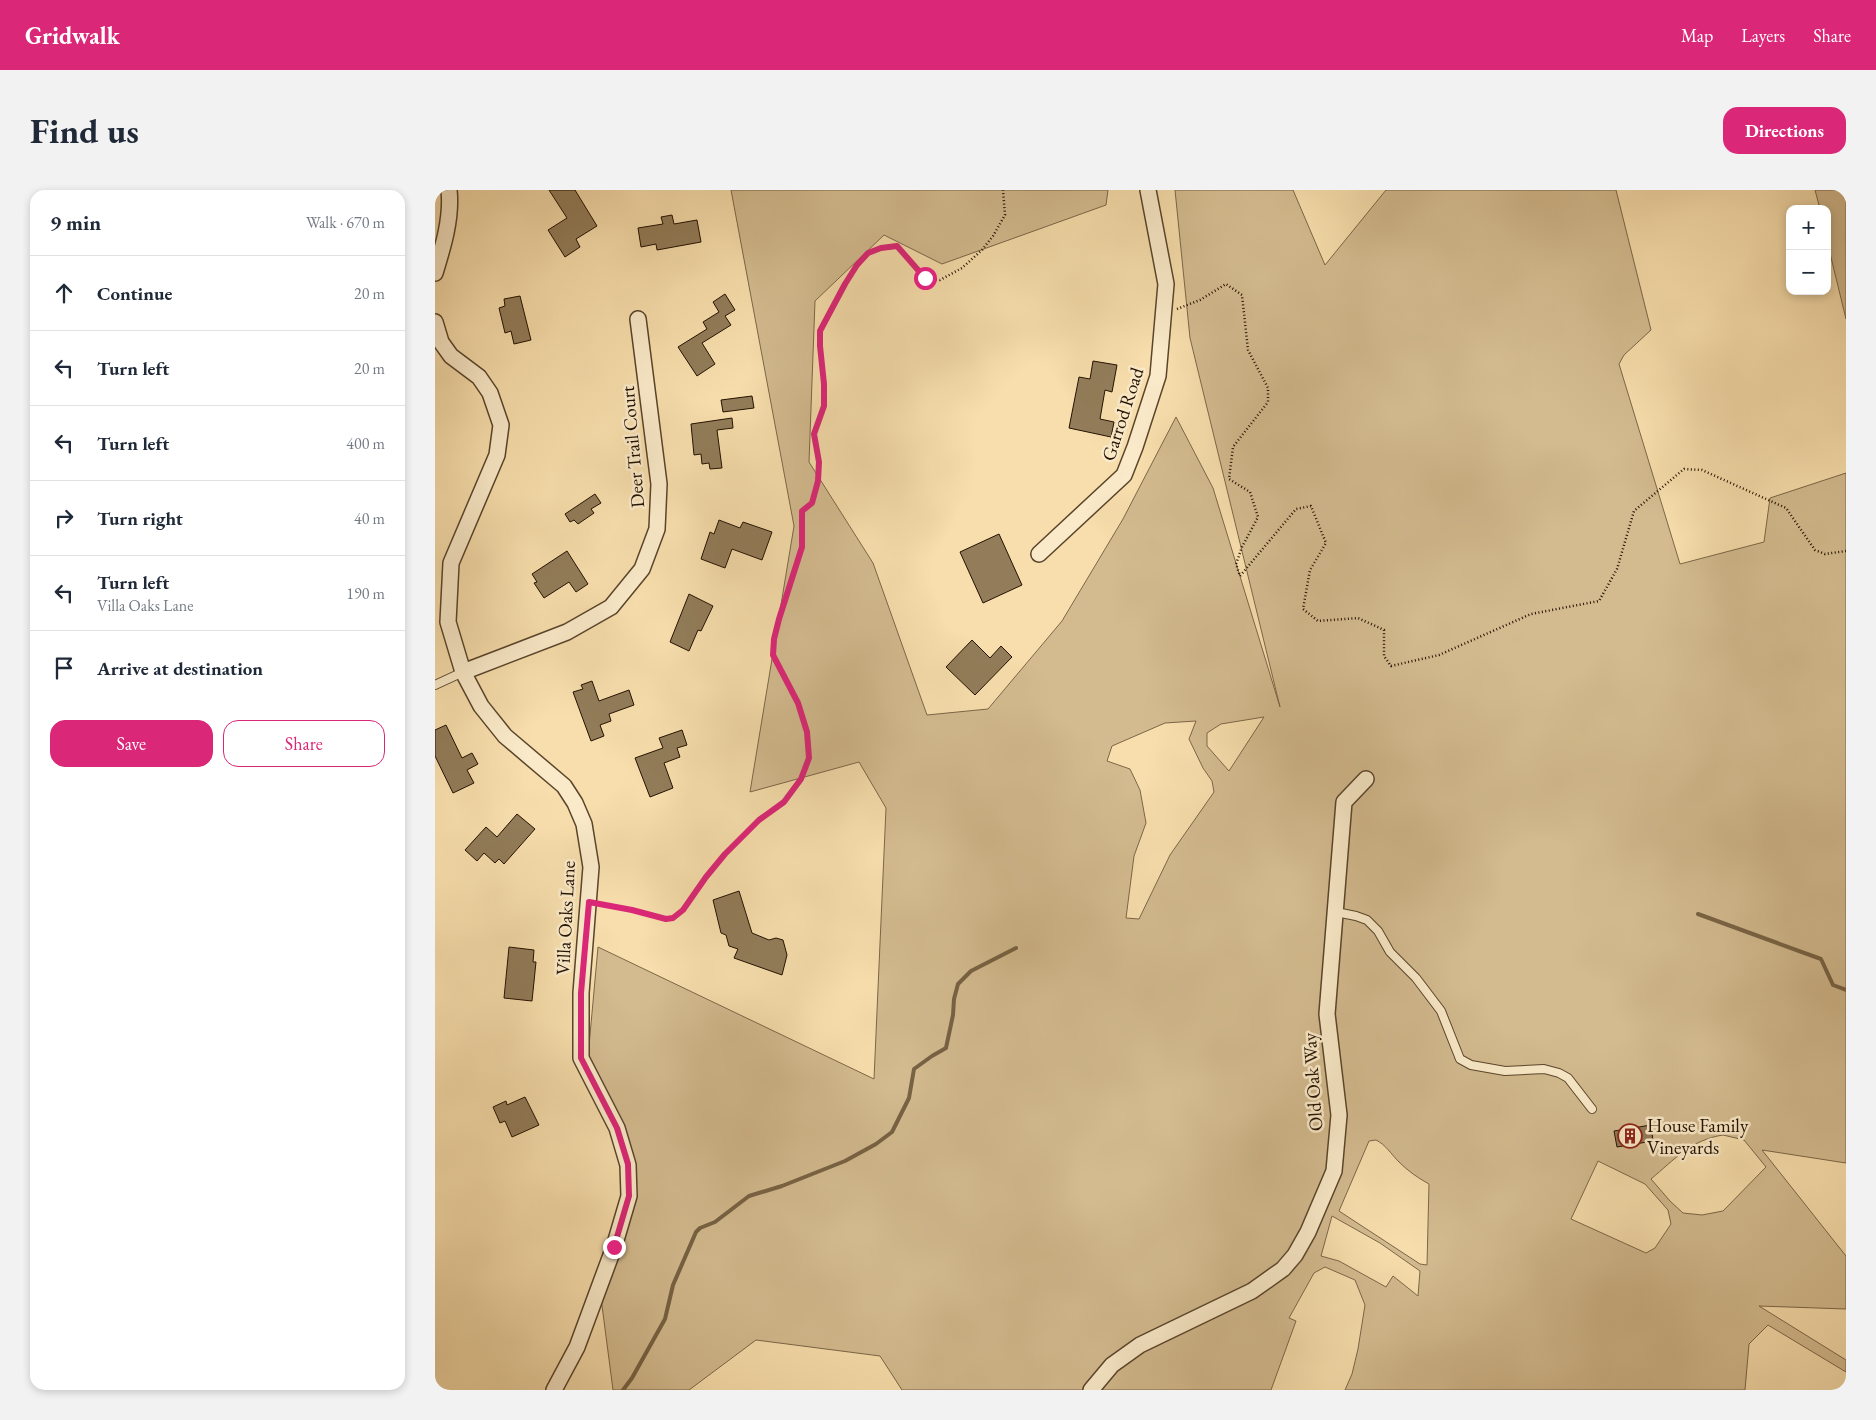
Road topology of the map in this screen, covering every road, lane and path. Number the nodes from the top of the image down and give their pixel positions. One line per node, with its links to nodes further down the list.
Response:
1 (449, 190): 4 (street)
2 (1003, 190): 14 (path)
3 (1148, 190): 6 (street, Garrod Road)
4 (439, 246): 5 (street)
5 (435, 273)
6 (1163, 314): 9 (path); 10 (street, Garrod Road)
7 (638, 319): 11 (street, Deer Trail Court)
8 (435, 322): 11 (street, Villa Oaks Lane)
9 (1846, 551)
10 (1039, 554)
11 (463, 672): 12 (lane); 14 (street, Villa Oaks Lane)
12 (435, 685)
13 (1366, 779): 15 (street, Old Oak Way)
14 (589, 902): 17 (street, Villa Oaks Lane)
15 (1335, 912): 16 (lane); 18 (street, Old Oak Way)
16 (1592, 1109)
17 (554, 1390)
18 (1091, 1390)

